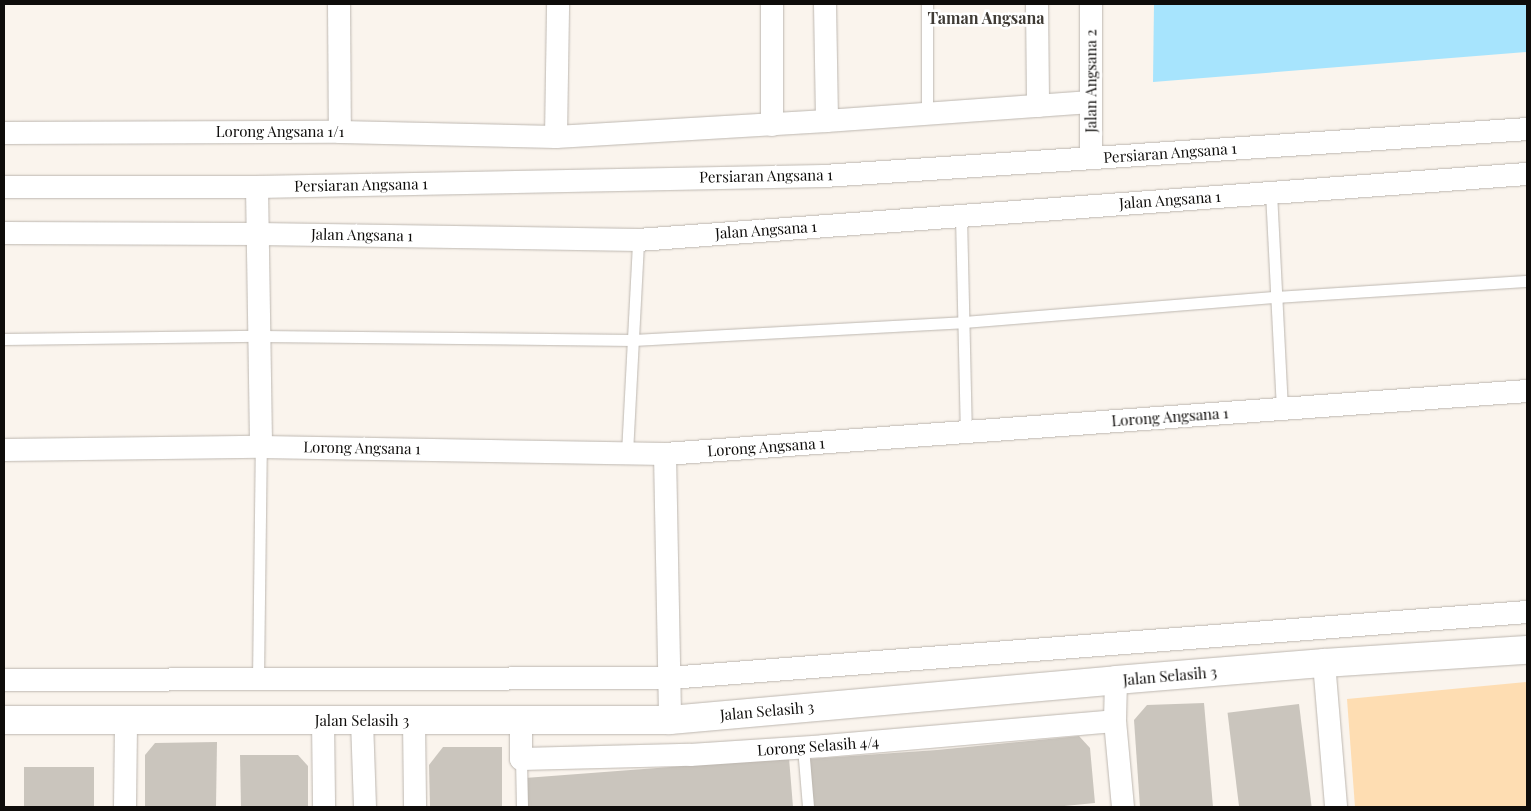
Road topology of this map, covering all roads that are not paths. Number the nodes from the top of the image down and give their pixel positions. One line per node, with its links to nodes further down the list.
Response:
1 (339, 4): 14 (street)
2 (558, 4): 16 (street)
3 (772, 4): 12 (street)
4 (825, 4): 11 (street)
5 (927, 4): 10 (lane)
6 (1037, 4): 9 (street)
7 (1091, 4): 8 (street, Jalan Angsana 2)
8 (1090, 102): 9 (street, Lorong Angsana 1/1); 17 (street, Jalan Angsana 2)
9 (1038, 106): 10 (street, Lorong Angsana 1/1)
10 (926, 113): 11 (street, Lorong Angsana 1/1)
11 (827, 121): 12 (street, Lorong Angsana 1/1)
12 (772, 125): 16 (street, Lorong Angsana 1/1)
13 (1527, 129): 17 (street, Persiaran Angsana 1)
14 (340, 132): 15 (street, Lorong Angsana 1/1); 16 (street, Lorong Angsana 1/1)
15 (4, 133)
16 (556, 138)
17 (1091, 158): 20 (street, Persiaran Angsana 1)
18 (1527, 174): 21 (street, Jalan Angsana 1)
19 (4, 187): 20 (street, Persiaran Angsana 1)
20 (257, 187): 24 (street)
21 (1271, 192): 22 (street, Jalan Angsana 1); 27 (lane)
22 (961, 216): 25 (street, Jalan Angsana 1); 28 (lane)
23 (4, 233): 24 (street, Jalan Angsana 1)
24 (258, 234): 25 (street, Jalan Angsana 1); 29 (street)
25 (638, 240): 31 (lane)
26 (1527, 281): 27 (lane)
27 (1276, 297): 28 (lane); 33 (lane)
28 (963, 322): 31 (lane); 34 (lane)
29 (260, 336): 30 (lane); 31 (lane); 35 (street)
30 (4, 339)
31 (632, 340): 37 (lane)
32 (1527, 391): 33 (street, Lorong Angsana 1)
33 (1282, 409): 34 (street, Lorong Angsana 1)
34 (966, 432): 38 (street, Lorong Angsana 1)
35 (261, 447): 36 (street, Lorong Angsana 1); 37 (street, Lorong Angsana 1); 43 (lane)
36 (4, 450)
37 (627, 453): 38 (street, Lorong Angsana 1)
38 (666, 454): 42 (street)
39 (1527, 612): 42 (street)
40 (1527, 650): 41 (street, Jalan Selasih 3)
41 (1324, 663): 45 (street, Jalan Selasih 3); 63 (street)
42 (669, 678): 43 (street); 50 (street)
43 (258, 679): 44 (street)
44 (4, 680)
45 (1116, 680): 50 (street, Jalan Selasih 3); 51 (street)
46 (520, 719): 49 (street, Jalan Selasih 3); 50 (street, Jalan Selasih 3); 55 (street)
47 (4, 720): 52 (street, Jalan Selasih 3)
48 (322, 720): 52 (street, Jalan Selasih 3); 53 (street, Jalan Selasih 3); 57 (street)
49 (414, 720): 53 (street, Jalan Selasih 3); 59 (street)
50 (670, 720)
51 (1115, 720): 54 (street, Lorong Selasih 4/4); 62 (street)
52 (126, 721): 56 (street)
53 (362, 721): 58 (street)
54 (803, 748): 55 (street, Lorong Selasih 4/4); 61 (lane)
55 (521, 759): 60 (lane)
56 (124, 807)
57 (324, 807)
58 (365, 807)
59 (415, 807)
60 (522, 807)
61 (808, 807)
62 (1123, 807)
63 (1336, 807)

